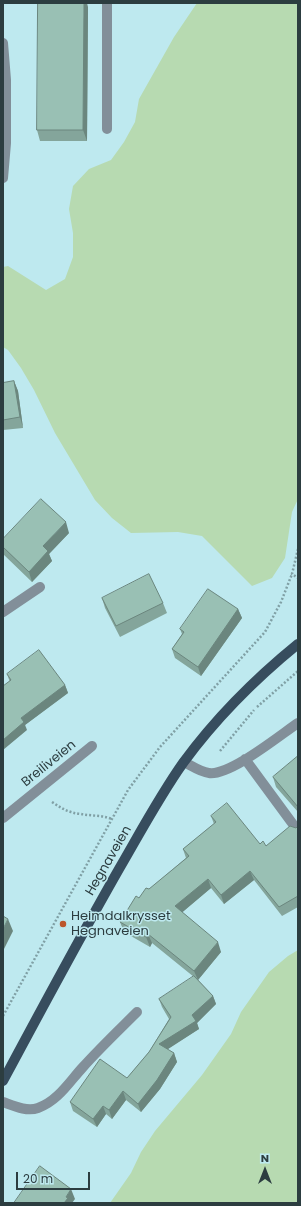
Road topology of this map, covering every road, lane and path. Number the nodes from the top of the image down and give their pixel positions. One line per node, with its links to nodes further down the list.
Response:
1 (107, 3): 3 (street)
2 (3, 43): 4 (street)
3 (107, 129)
4 (5, 143): 5 (street)
5 (3, 178)
6 (298, 550): 7 (path)
7 (298, 578)
8 (40, 587): 9 (street)
9 (3, 612)
10 (298, 644): 15 (main road, Hegnaveien)
11 (298, 671): 16 (path)
12 (298, 723): 14 (street)
13 (92, 746): 17 (street, Breiliveien)
14 (245, 759): 16 (street); 20 (street)
15 (184, 762): 16 (street); 22 (main road, Hegnaveien)
16 (203, 772)
17 (39, 789): 18 (street, Breiliveien); 19 (path)
18 (3, 818)
19 (112, 819)
20 (298, 831)
21 (137, 1012): 23 (street)
22 (3, 1081)
23 (3, 1102)

